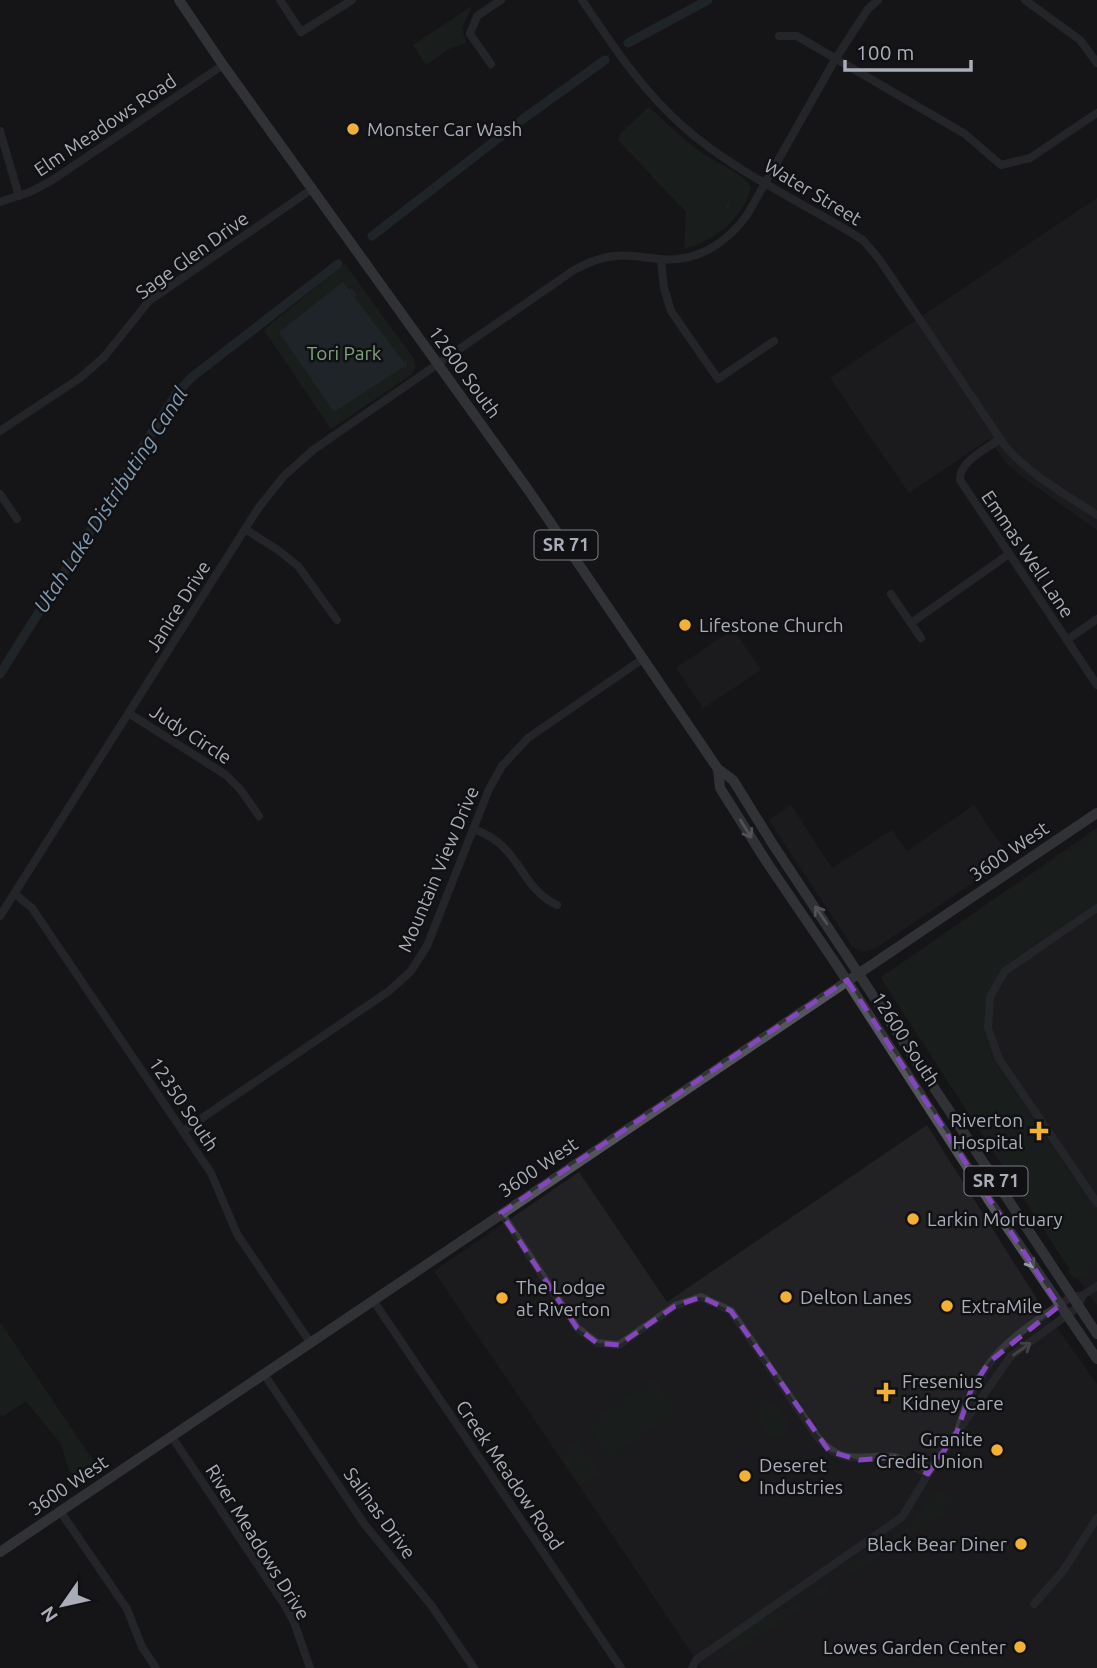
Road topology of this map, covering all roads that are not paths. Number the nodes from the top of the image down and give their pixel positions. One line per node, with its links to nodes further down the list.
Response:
1 (179, 0): 12 (main road, 12600 South / SR 71)
2 (280, 0): 3 (street)
3 (352, 0)
4 (501, 0): 11 (street)
5 (582, 0): 15 (street, Water Street)
6 (878, 0): 9 (street, Janice Drive)
7 (1025, 0): 10 (street)
8 (779, 36): 9 (street)
9 (836, 58): 13 (street); 15 (street, Janice Drive)
10 (1097, 63)
11 (491, 64)
12 (223, 65): 16 (main road, 12600 South / SR 71); 17 (street, Elm Meadows Road)
13 (1097, 113)
14 (0, 131): 17 (street)
15 (765, 182): 19 (street, Janice Drive); 23 (street, Water Street)
16 (312, 189): 21 (main road, 12600 South / SR 71); 22 (street, Sage Glen Drive)
17 (19, 196): 18 (street, Elm Meadows Road)
18 (0, 202)
19 (661, 260): 20 (street); 21 (street, Janice Drive)
20 (774, 341)
21 (438, 365): 27 (street, Janice Drive); 35 (main road, 12600 South / SR 71)
22 (0, 431)
23 (1000, 439): 25 (street, Water Street); 28 (street, Emmas Well Lane)
24 (0, 494): 26 (street)
25 (1097, 515)
26 (18, 519)
27 (245, 529): 31 (street); 37 (street, Janice Drive)
28 (1009, 554): 32 (street); 34 (street, Emmas Well Lane)
29 (891, 594): 32 (street)
30 (1097, 619): 34 (street)
31 (337, 620)
32 (911, 623): 33 (street)
33 (921, 638)
34 (1066, 640): 36 (street, Emmas Well Lane)
35 (644, 658): 38 (main road, 12600 South / SR 71); 41 (street, Mountain View Drive)
36 (1097, 685)
37 (130, 713): 40 (street, Judy Circle); 42 (street, Janice Drive)
38 (718, 769): 46 (main road, 12600 South / SR 71, one-way to 38); 47 (main road, 12600 South / SR 71, one-way to 47)
39 (1097, 813): 46 (main road, 3600 West)
40 (259, 816)
41 (474, 829): 43 (street); 48 (street, Mountain View Drive)
42 (15, 894): 45 (street, Janice Drive); 48 (street, 12350 South)
43 (557, 905)
44 (1097, 908): 49 (street)
45 (0, 916)
46 (859, 972): 47 (main road, 3600 West); 52 (main road, 12600 South / SR 71)
47 (847, 980): 50 (main road, 3600 West); 54 (main road, 12600 South / SR 71, one-way to 54)
48 (183, 1130): 58 (street, 12350 South)
49 (1097, 1203)
50 (501, 1213): 53 (main road, 3600 West); 63 (street)
51 (1097, 1286): 52 (street)
52 (1077, 1296): 54 (street); 55 (main road, 12600 South / SR 71)
53 (373, 1300): 58 (main road, 3600 West); 72 (street, Creek Meadow Road)
54 (1059, 1306): 56 (main road, 12600 South / SR 71); 61 (street)
55 (1078, 1307): 56 (street); 57 (main road, 12600 South / SR 71)
56 (1067, 1316): 59 (main road, 12600 South / SR 71); 61 (street, one-way to 56)
57 (1097, 1334)
58 (310, 1342): 60 (main road, 3600 West)
59 (1097, 1359)
60 (264, 1374): 62 (main road, 3600 West); 71 (street, Salinas Drive)
61 (957, 1432): 63 (street)
62 (172, 1437): 64 (main road, 3600 West); 70 (street, River Meadows Drive)
63 (928, 1474): 68 (street)
64 (60, 1511): 66 (main road, 3600 West); 69 (street)
65 (1097, 1518): 67 (street)
66 (0, 1552)
67 (1034, 1604)
68 (694, 1664)
69 (156, 1668)
70 (310, 1668)
71 (474, 1668)
72 (621, 1668)

